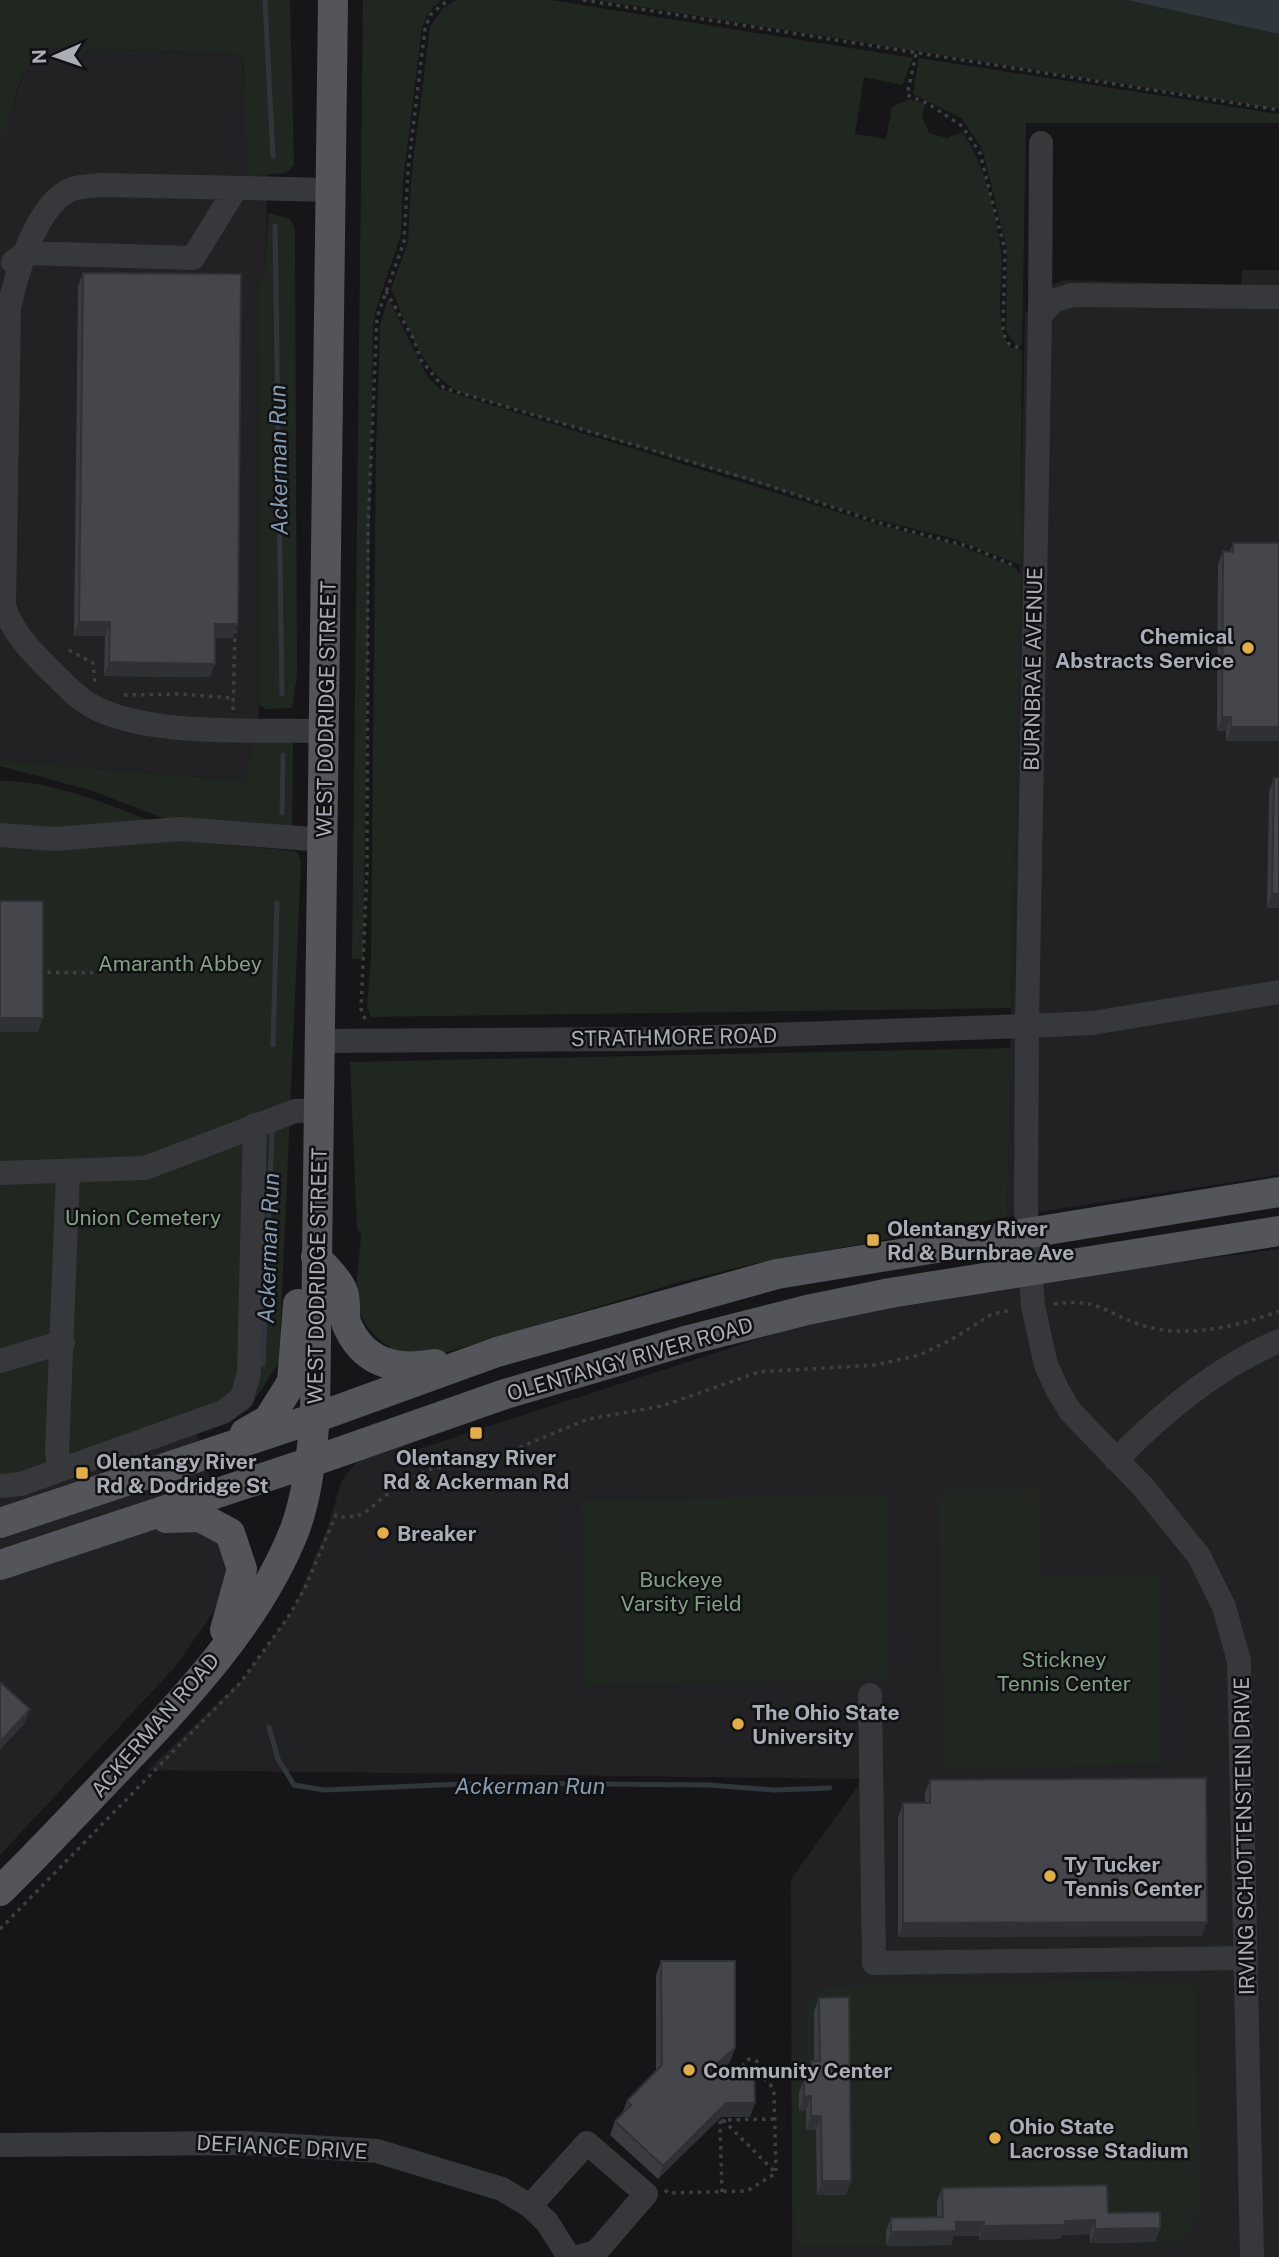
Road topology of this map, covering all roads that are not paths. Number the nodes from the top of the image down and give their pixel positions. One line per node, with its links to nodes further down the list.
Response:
1 (333, 0): 4 (main road, WEST DODRIDGE STREET)
2 (1041, 144): 8 (street, BURNBRAE AVENUE)
3 (236, 188): 4 (street); 5 (street); 5 (street)
4 (332, 190): 10 (main road, WEST DODRIDGE STREET)
5 (25, 253): 6 (street); 9 (street)
6 (0, 272)
7 (1279, 297): 8 (street)
8 (1040, 316): 14 (street, BURNBRAE AVENUE)
9 (2, 606): 10 (street)
10 (325, 731): 12 (main road, WEST DODRIDGE STREET)
11 (0, 835): 12 (street)
12 (324, 840): 15 (main road, WEST DODRIDGE STREET)
13 (1279, 992): 14 (street, STRATHMORE ROAD)
14 (1027, 1027): 15 (street, STRATHMORE ROAD); 24 (street, BURNBRAE AVENUE)
15 (321, 1041): 16 (main road, WEST DODRIDGE STREET)
16 (320, 1110): 17 (street); 20 (main road, WEST DODRIDGE STREET)
17 (256, 1125): 18 (street); 35 (street)
18 (68, 1172): 19 (street); 28 (street)
19 (0, 1173): 21 (street)
20 (318, 1187): 25 (main road, WEST DODRIDGE STREET); 32 (main road)
21 (0, 1191)
22 (1279, 1192): 24 (main road, OLENTANGY RIVER ROAD)
23 (1279, 1231): 26 (main road, OLENTANGY RIVER ROAD)
24 (1027, 1233): 26 (street, BURNBRAE AVENUE); 29 (main road, OLENTANGY RIVER ROAD)
25 (316, 1257): 29 (main road); 31 (main road, WEST DODRIDGE STREET)
26 (1029, 1270): 33 (street, IRVING SCHOTTENSTEIN DRIVE); 34 (main road, OLENTANGY RIVER ROAD)
27 (1279, 1341): 33 (street)
28 (63, 1342): 30 (street); 35 (street)
29 (497, 1352): 31 (main road, OLENTANGY RIVER ROAD)
30 (0, 1361)
31 (315, 1418): 32 (main road, OLENTANGY RIVER ROAD); 34 (main road, ACKERMAN ROAD)
32 (219, 1450): 37 (main road, OLENTANGY RIVER ROAD)
33 (1116, 1460): 43 (street, IRVING SCHOTTENSTEIN DRIVE)
34 (311, 1462): 38 (main road, OLENTANGY RIVER ROAD); 40 (main road, ACKERMAN ROAD)
35 (60, 1470): 36 (street)
36 (0, 1486)
37 (0, 1523)
38 (124, 1524): 39 (main road, OLENTANGY RIVER ROAD); 40 (main road)
39 (0, 1565)
40 (214, 1661): 42 (main road, ACKERMAN ROAD)
41 (870, 1695): 43 (street)
42 (0, 1891)
43 (1247, 1958): 48 (street, IRVING SCHOTTENSTEIN DRIVE)
44 (0, 2144): 45 (street, DEFIANCE DRIVE)
45 (530, 2206): 46 (street, DEFIANCE DRIVE); 47 (street)
46 (569, 2257)
47 (577, 2257)
48 (1252, 2257)

